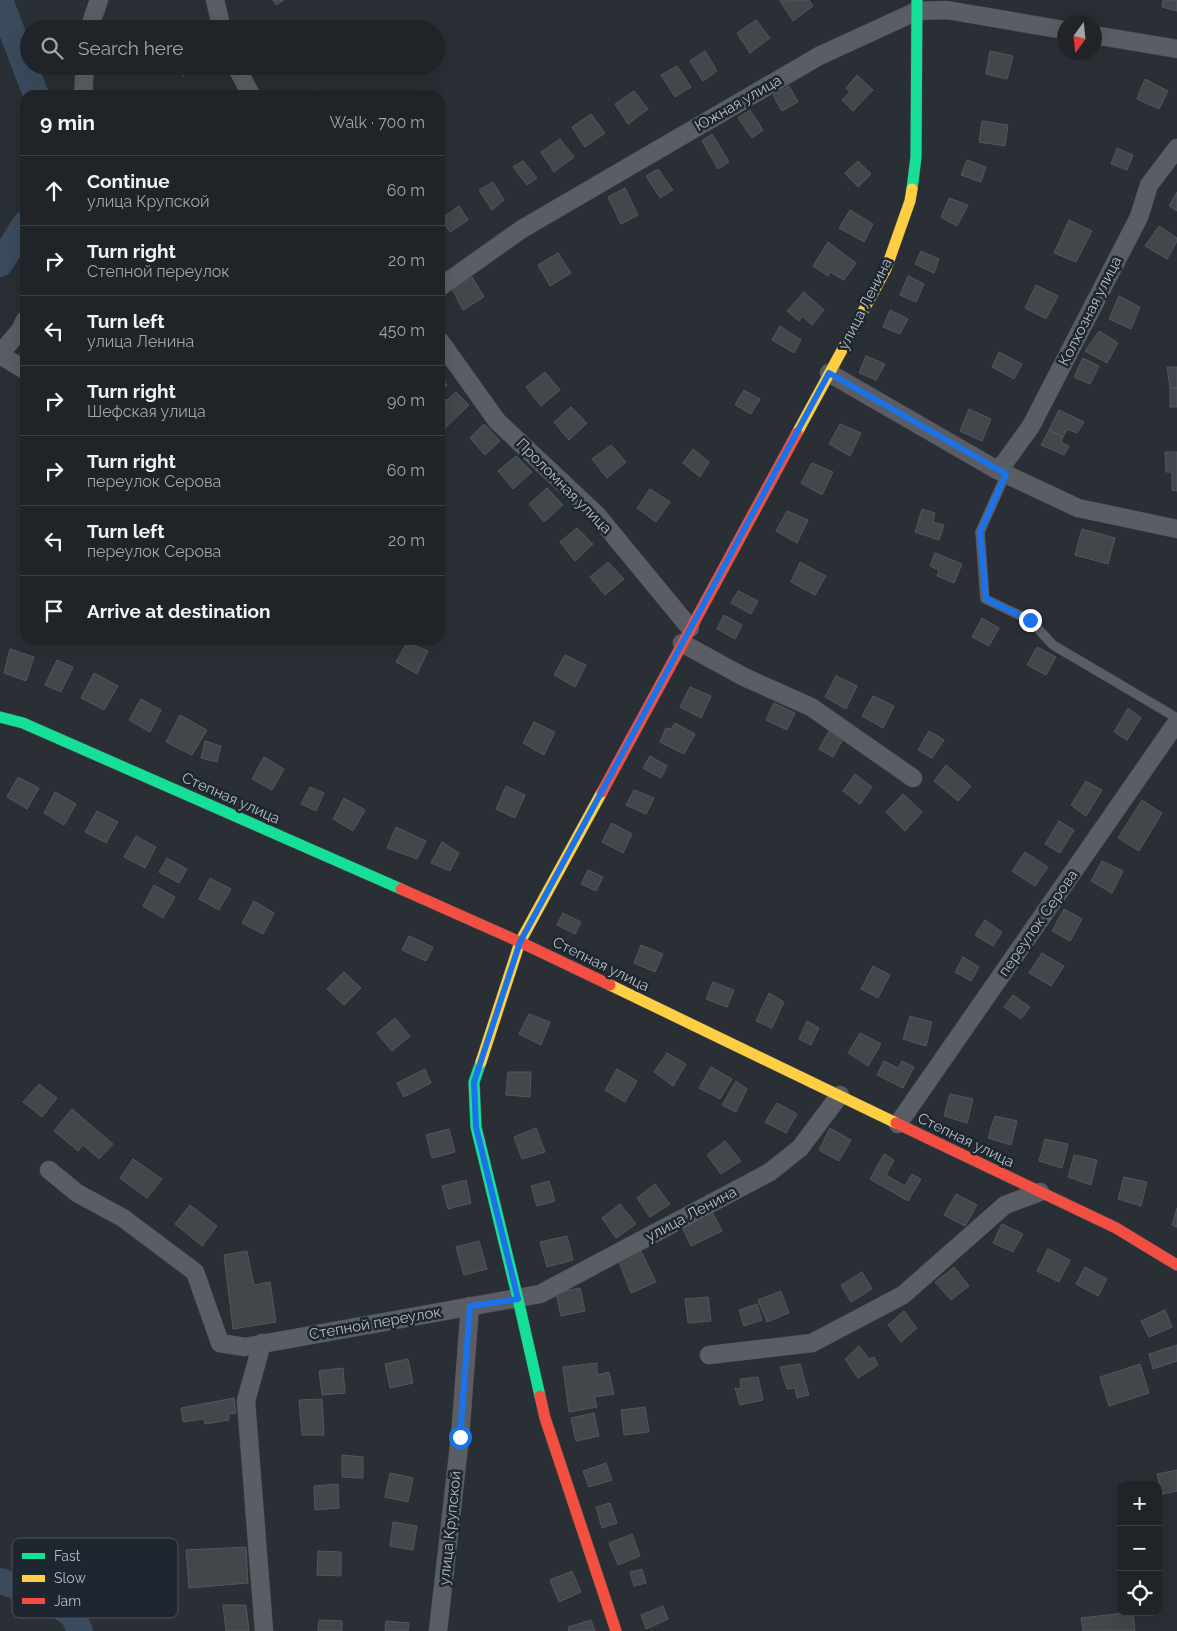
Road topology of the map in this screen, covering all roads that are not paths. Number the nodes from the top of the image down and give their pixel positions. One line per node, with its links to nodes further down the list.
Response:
1 (99, 0): 4 (street)
2 (215, 0): 5 (street)
3 (917, 5): 6 (street, Южная улица); 14 (street, Южная улица); 19 (street, улица Ленина)
4 (92, 20)
5 (220, 20)
6 (1057, 29)
7 (1102, 36): 8 (street)
8 (1177, 49)
9 (84, 75): 11 (street)
10 (241, 75): 12 (street)
11 (83, 90)
12 (248, 90)
13 (1177, 148): 20 (street, Колхозная улица)
14 (445, 283)
15 (20, 331): 17 (street)
16 (445, 348): 22 (street, Проломная улица)
17 (0, 355): 18 (street)
18 (20, 367)
19 (829, 373): 20 (street); 22 (street, улица Ленина)
20 (1001, 472): 21 (street); 24 (lane)
21 (1177, 529)
22 (686, 636): 26 (street, Проломная улица); 27 (street, улица Ленина)
23 (0, 717): 27 (street, Степная улица)
24 (1177, 718)
25 (1177, 722): 29 (street, переулок Серова)
26 (913, 778)
27 (520, 942): 28 (street, Степная улица); 33 (street, улица Ленина)
28 (840, 1095): 29 (street, Степная улица); 33 (street, улица Ленина)
29 (898, 1124): 31 (street, Степная улица)
30 (49, 1170): 35 (street, Степной переулок)
31 (1040, 1192): 32 (street, Степная улица); 36 (street)
32 (1177, 1265)
33 (518, 1299): 34 (street, Степной переулок); 39 (street, улица Ленина)
34 (470, 1306): 35 (street, Степной переулок); 38 (street, улица Крупской)
35 (262, 1343): 37 (street)
36 (709, 1355)
37 (264, 1631)
38 (438, 1631)
39 (616, 1631)

